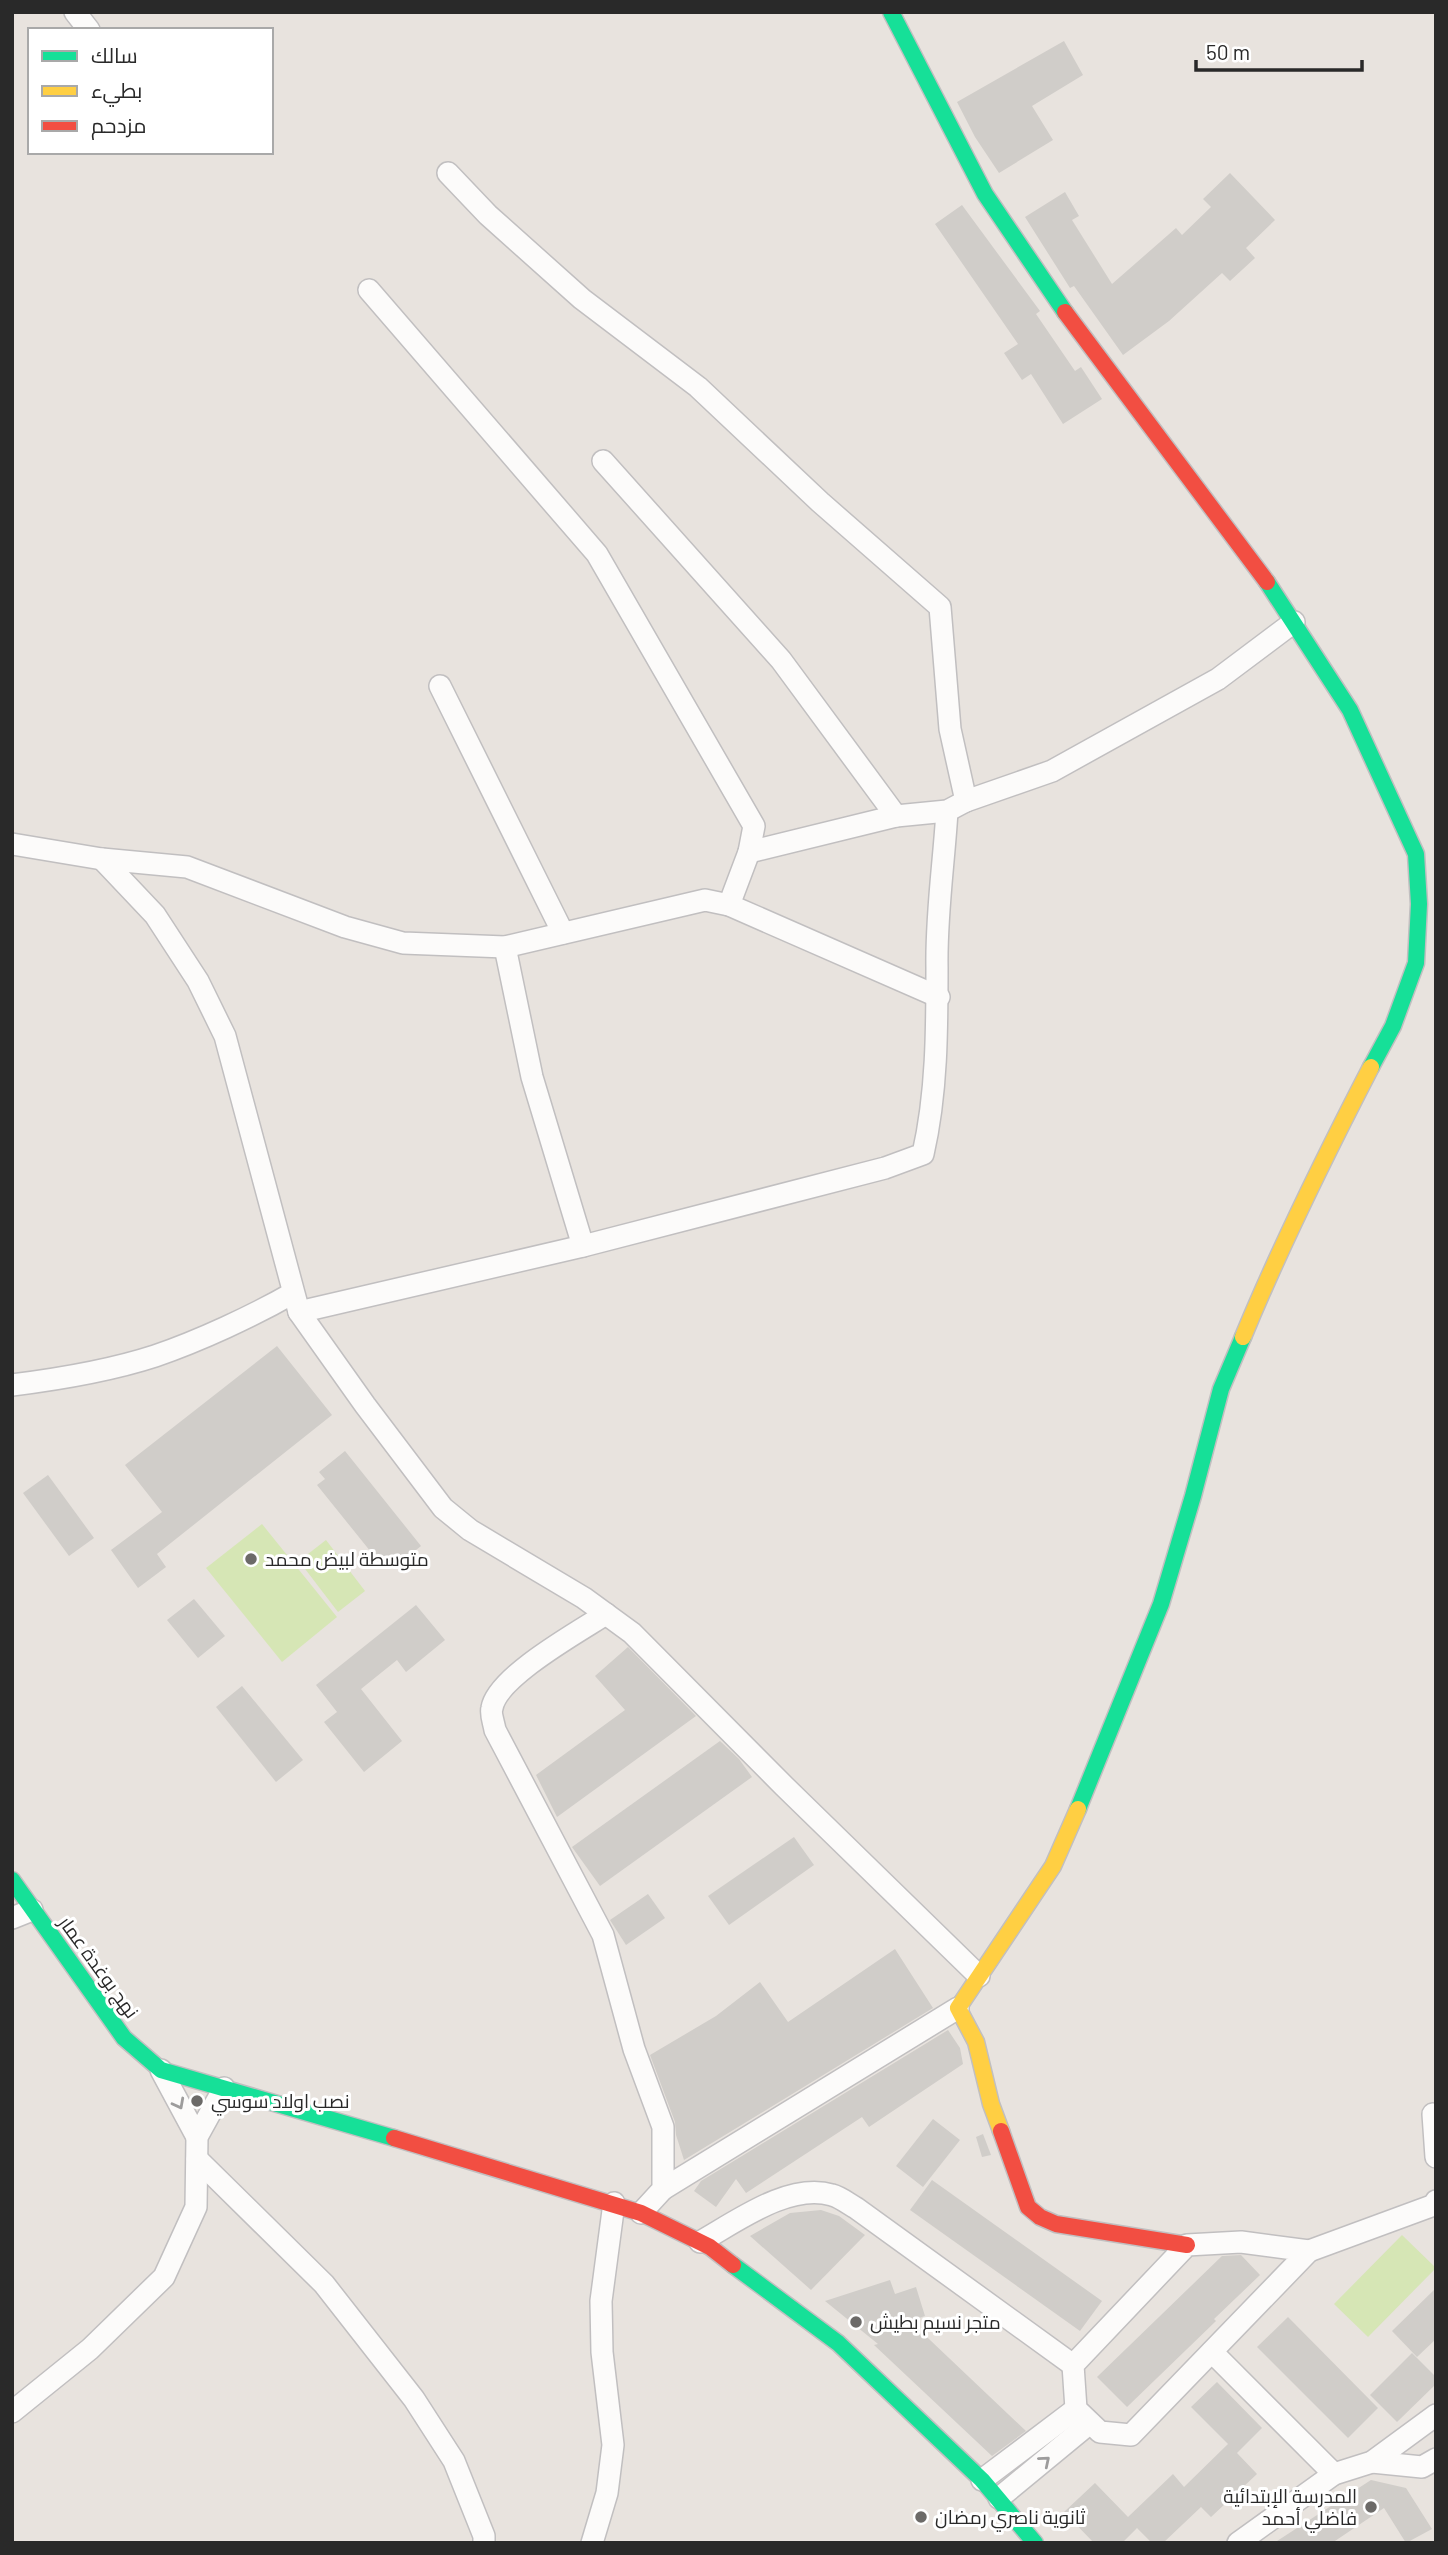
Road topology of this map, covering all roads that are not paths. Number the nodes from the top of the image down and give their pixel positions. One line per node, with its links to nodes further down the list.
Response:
1 (75, 12): 3 (street)
2 (891, 12): 7 (street)
3 (87, 28)
4 (449, 173): 9 (street)
5 (369, 290): 12 (street)
6 (603, 461): 10 (street)
7 (1294, 622): 9 (street); 24 (street)
8 (440, 686): 15 (street)
9 (956, 806): 10 (street); 17 (street)
10 (896, 816): 12 (street)
11 (12, 844): 13 (street)
12 (749, 852): 14 (street)
13 (102, 859): 16 (street); 19 (street)
14 (729, 905): 15 (street); 17 (street)
15 (563, 933): 16 (street)
16 (505, 947): 18 (street)
17 (939, 997): 18 (street)
18 (583, 1246): 19 (street)
19 (296, 1303): 20 (street); 21 (street)
20 (12, 1385)
21 (606, 1614): 24 (street); 32 (street)
22 (12, 1880): 23 (street, نهج بوغدة عمار)
23 (22, 1914): 26 (street, نهج بوغدة عمار)
24 (979, 1976): 25 (street)
25 (958, 2008): 32 (street); 37 (street)
26 (161, 2070): 27 (street); 29 (street, one-way to 29)
27 (223, 2088): 29 (street); 34 (street)
28 (1433, 2114): 30 (street)
29 (197, 2137): 31 (street)
30 (1436, 2157)
31 (197, 2159): 41 (street); 49 (street)
32 (663, 2189): 35 (street)
33 (1436, 2201): 38 (street)
34 (614, 2203): 35 (street); 50 (street)
35 (641, 2213): 36 (street)
36 (700, 2242): 40 (street); 47 (street)
37 (1187, 2245): 38 (street); 40 (street)
38 (1309, 2251): 39 (street)
39 (1212, 2352): 43 (street); 46 (street)
40 (1073, 2365): 43 (street)
41 (12, 2412)
42 (1436, 2415): 45 (street)
43 (1083, 2416): 47 (street); 48 (street, one-way to 43)
44 (1436, 2459): 45 (street)
45 (1372, 2462): 46 (street)
46 (1334, 2474): 52 (street)
47 (982, 2480): 48 (street)
48 (999, 2498): 51 (street)
49 (484, 2543)
50 (592, 2543)
51 (1035, 2543)
52 (1238, 2543)

